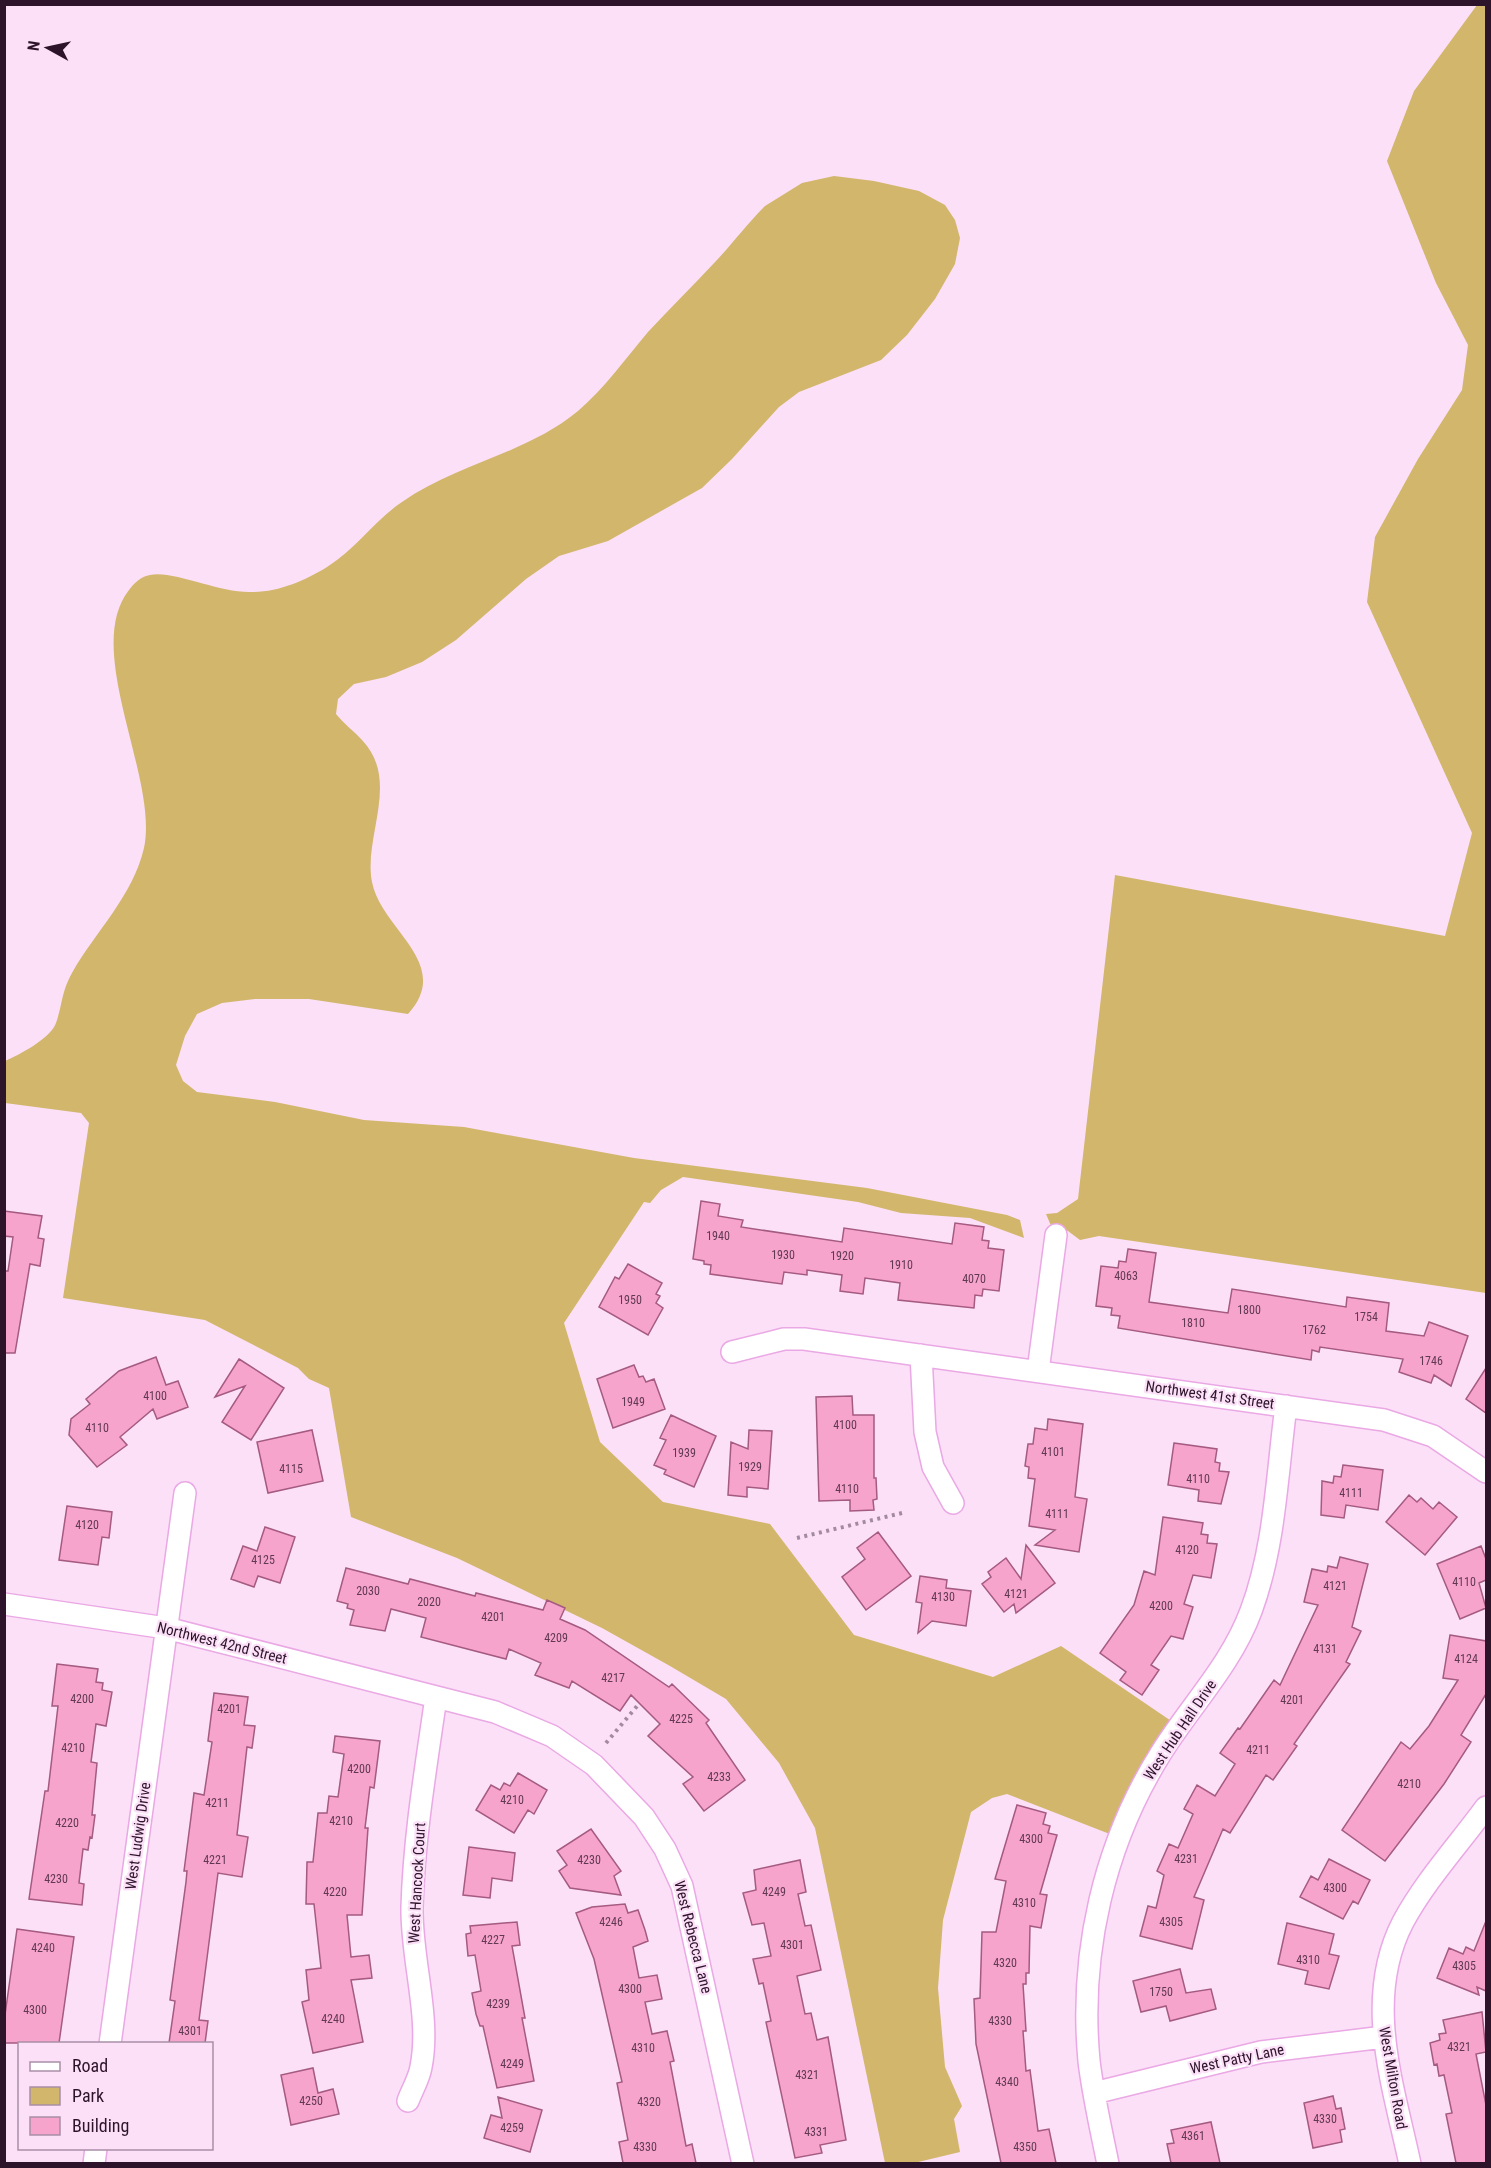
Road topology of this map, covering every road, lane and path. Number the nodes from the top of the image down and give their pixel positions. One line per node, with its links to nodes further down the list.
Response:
1 (1056, 1235): 4 (street)
2 (732, 1352): 3 (street, Northwest 41st Street)
3 (921, 1354): 4 (street, Northwest 41st Street); 8 (street)
4 (1038, 1371): 5 (street, Northwest 41st Street)
5 (1286, 1406): 6 (street, Northwest 41st Street); 19 (street, West Hub Hall Drive)
6 (1486, 1472)
7 (185, 1493): 12 (street, West Ludwig Drive)
8 (954, 1503)
9 (902, 1514): 10 (path)
10 (797, 1538)
11 (4, 1604): 12 (street, Northwest 42nd Street)
12 (166, 1628): 13 (street, Northwest 42nd Street); 18 (street, West Ludwig Drive)
13 (436, 1697): 20 (street, West Hancock Court); 21 (street, West Rebecca Lane)
14 (638, 1705): 15 (path)
15 (606, 1743)
16 (1486, 1807): 17 (street, West Milton Road)
17 (1383, 2037): 19 (street, West Patty Lane); 23 (street, West Milton Road)
18 (110, 2042)
19 (1094, 2093): 22 (street, West Hub Hall Drive)
20 (408, 2102)
21 (743, 2163)
22 (1108, 2163)
23 (1410, 2163)

